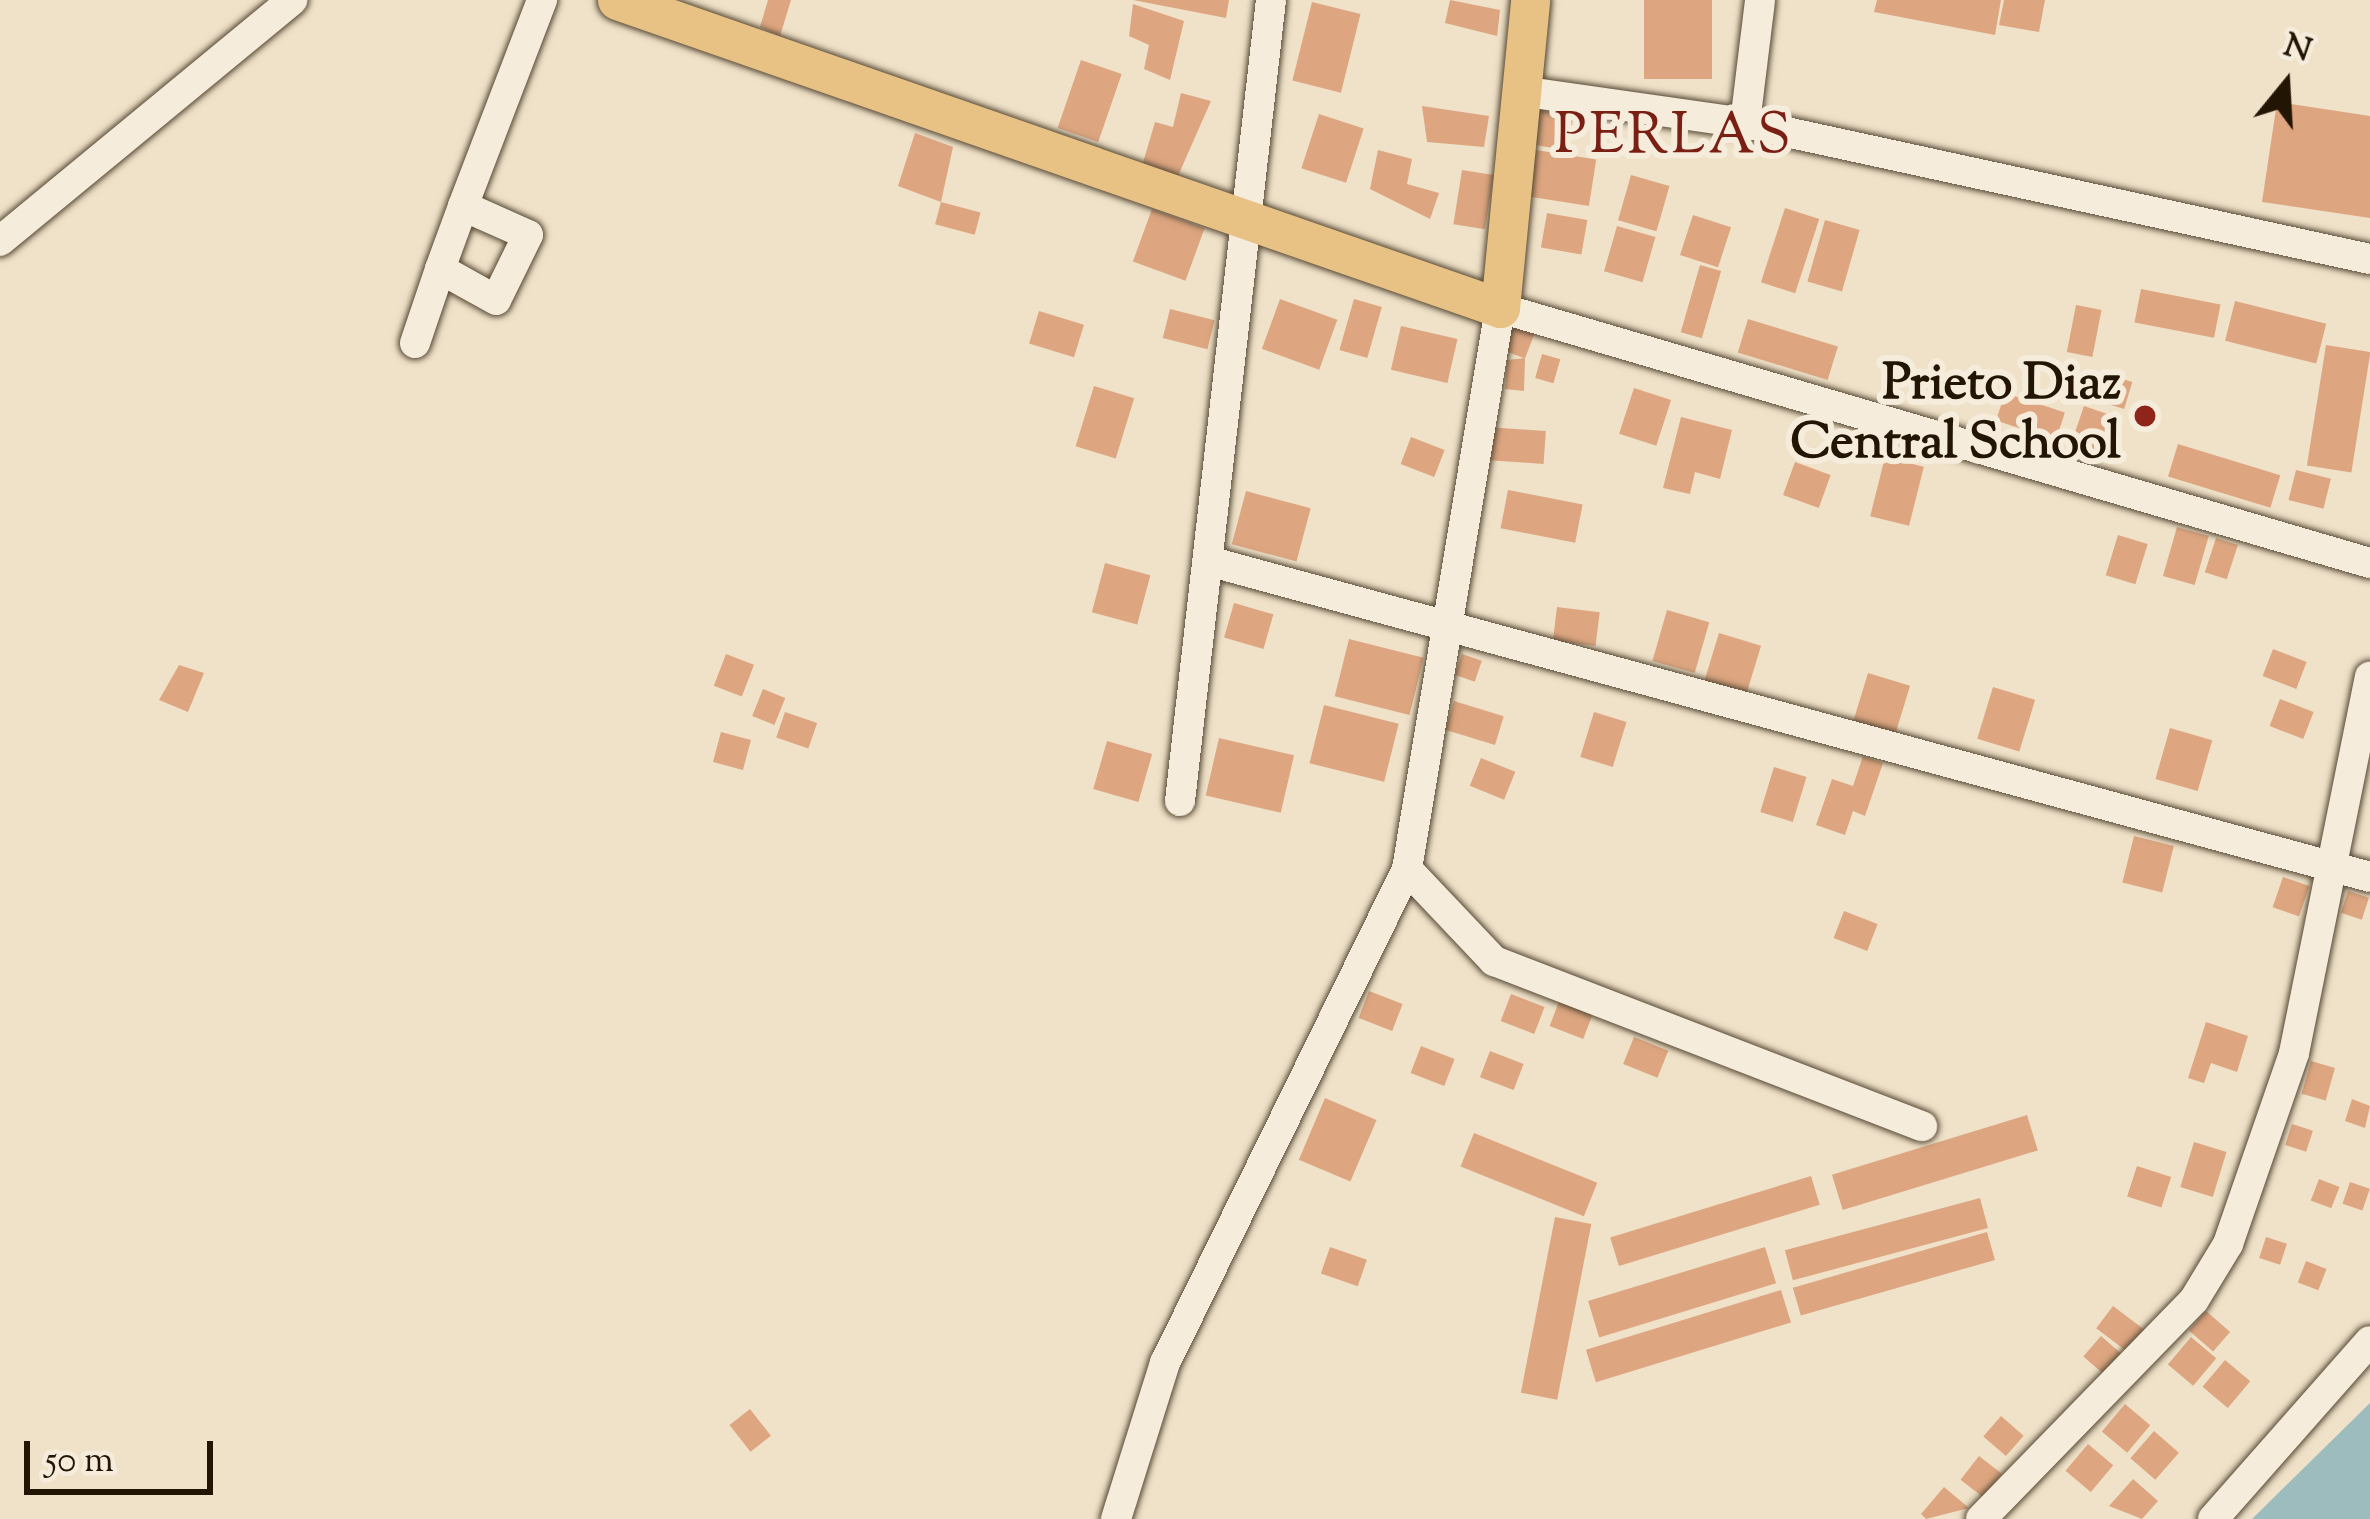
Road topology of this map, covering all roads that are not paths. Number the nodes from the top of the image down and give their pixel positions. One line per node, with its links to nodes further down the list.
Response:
1 (292, 0): 11 (street)
2 (542, 0): 9 (street)
3 (616, 0): 10 (main road)
4 (1271, 0): 10 (street)
5 (1531, 0): 7 (main road)
6 (1760, 0): 8 (street)
7 (1520, 91): 8 (street); 14 (main road)
8 (1745, 123): 12 (street)
9 (464, 206): 13 (street); 13 (street)
10 (1240, 219): 14 (main road); 16 (street)
11 (0, 241)
12 (2370, 259)
13 (440, 269): 15 (street)
14 (1500, 308): 17 (street); 18 (street)
15 (415, 343)
16 (1208, 561): 18 (street); 20 (street)
17 (2370, 563)
18 (1455, 630): 21 (street); 22 (street)
19 (2370, 677): 21 (street)
20 (1180, 801)
21 (2339, 867): 23 (street); 27 (street)
22 (1407, 869): 24 (street); 26 (street)
23 (2370, 877)
24 (1922, 1126)
25 (2370, 1341): 28 (street)
26 (1116, 1519)
27 (1981, 1519)
28 (2213, 1519)

